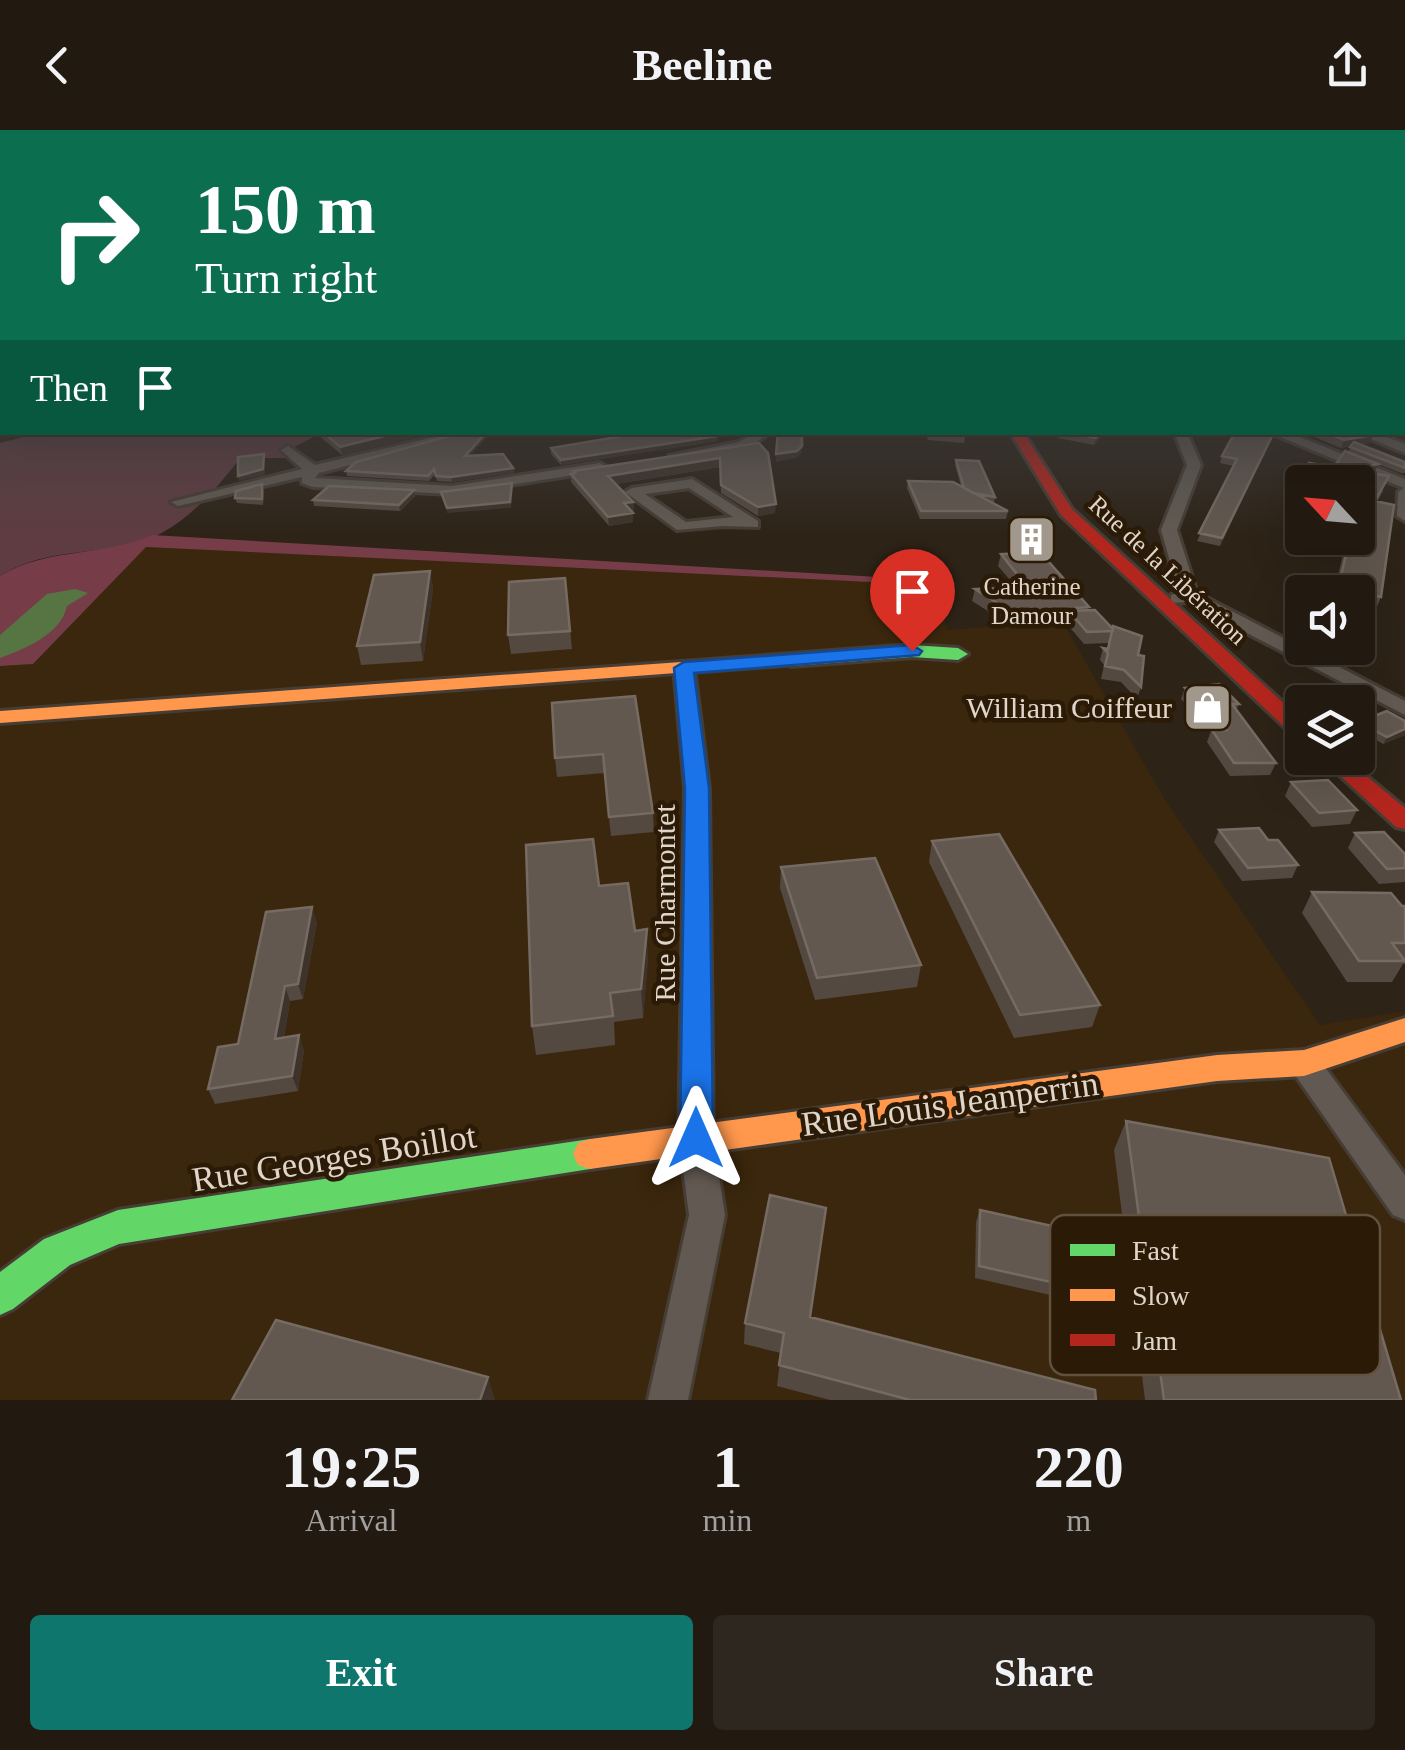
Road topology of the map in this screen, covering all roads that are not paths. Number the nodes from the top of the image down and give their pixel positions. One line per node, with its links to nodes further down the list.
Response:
1 (461, 435): 11 (street)
2 (758, 435): 9 (street)
3 (1018, 435): 19 (street, Rue de la Libération)
4 (1181, 435): 18 (street)
5 (1282, 435): 13 (street)
6 (1368, 435): 8 (street)
7 (288, 450): 11 (street)
8 (1405, 450)
9 (663, 458)
10 (625, 464): 11 (street)
11 (312, 470): 16 (street)
12 (638, 476): 14 (street)
13 (1405, 484)
14 (652, 489): 14 (street)
15 (1405, 492): 17 (street)
16 (178, 502)
17 (1405, 516)
18 (1189, 596): 19 (street); 22 (street)
19 (1159, 602): 23 (street, Rue de la Libération)
20 (958, 654): 21 (street)
21 (684, 668): 24 (street); 29 (street, Rue Charmontet)
22 (1405, 709)
23 (1285, 716)
24 (0, 717)
25 (1352, 775): 26 (street)
26 (1405, 820)
27 (1405, 1030): 28 (street, Rue Louis Jeanperrin)
28 (1304, 1064): 29 (street, Rue Louis Jeanperrin); 30 (street)
29 (696, 1138): 31 (street, Rue Georges Boillot); 32 (street)
30 (1405, 1202)
31 (0, 1296)
32 (668, 1400)

